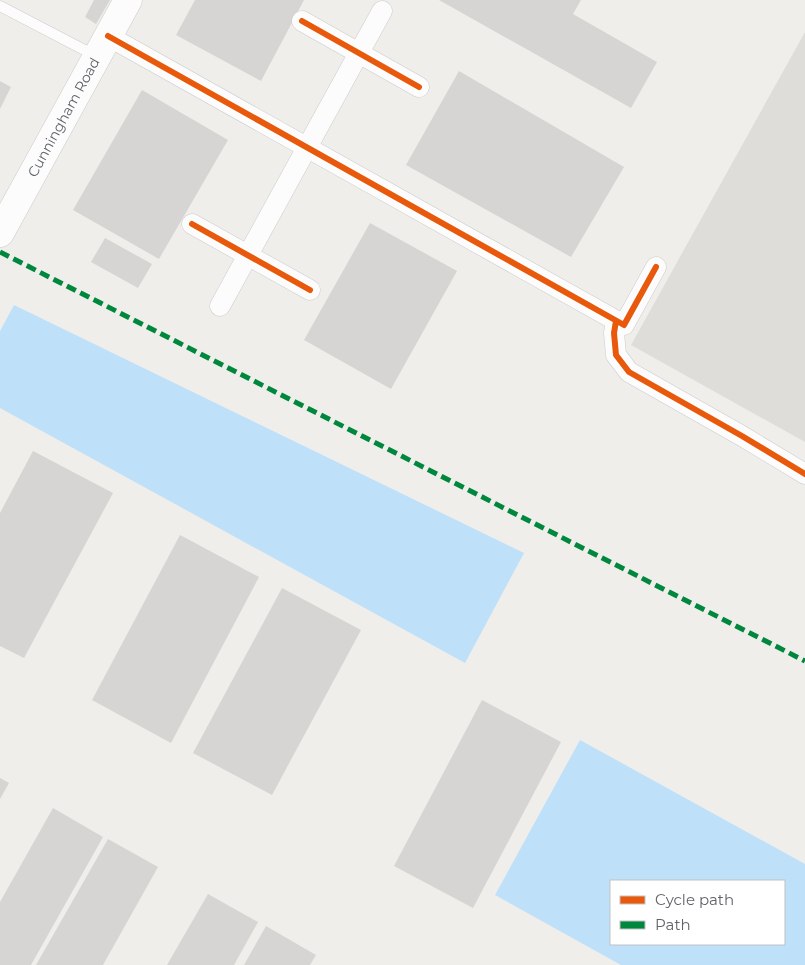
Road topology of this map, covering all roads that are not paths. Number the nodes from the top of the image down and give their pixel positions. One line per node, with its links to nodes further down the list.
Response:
1 (128, 0): 5 (street, Cunningham Road)
2 (0, 6): 5 (lane)
3 (382, 11): 6 (street)
4 (302, 21): 6 (street)
5 (103, 46): 8 (street); 10 (street, Cunningham Road)
6 (359, 53): 7 (street); 8 (street)
7 (419, 87)
8 (306, 147): 11 (street); 15 (street)
9 (192, 224): 11 (street)
10 (0, 233)
11 (248, 255): 13 (street); 14 (street)
12 (656, 267): 15 (street)
13 (310, 290)
14 (220, 306)
15 (616, 320): 16 (street)
16 (805, 474)

